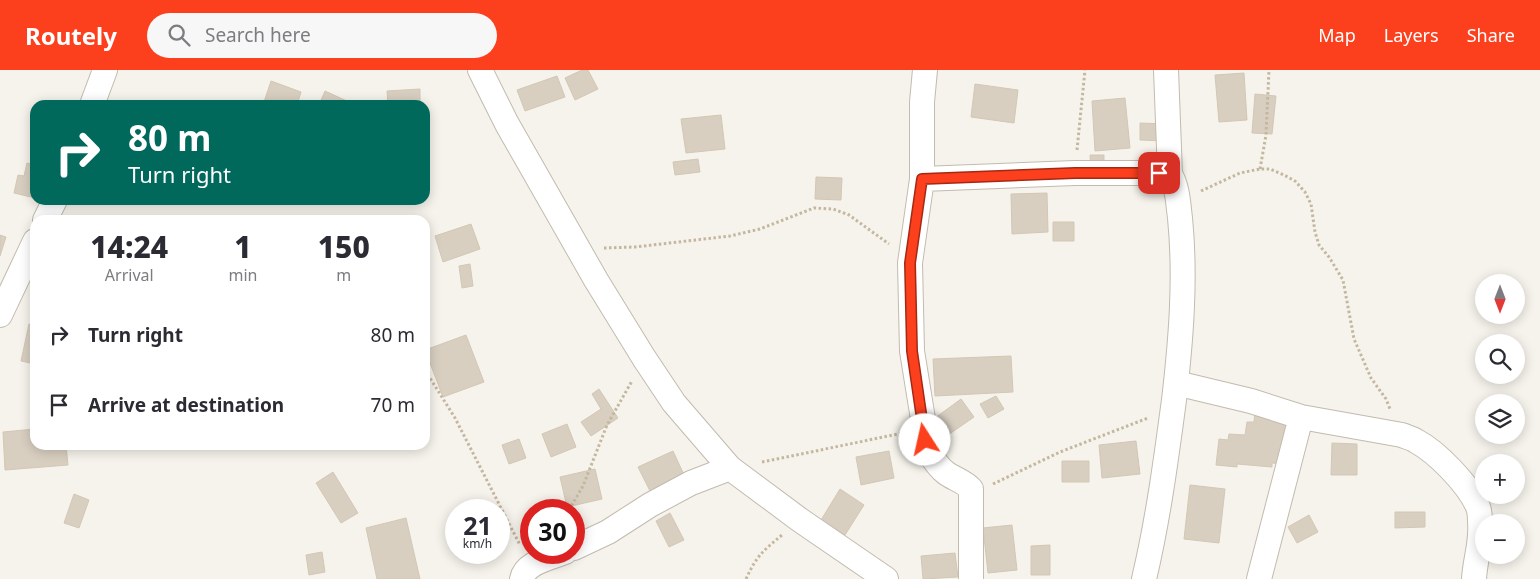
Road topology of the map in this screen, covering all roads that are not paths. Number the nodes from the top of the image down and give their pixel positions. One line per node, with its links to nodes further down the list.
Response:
1 (105, 70): 5 (street)
2 (480, 70): 12 (street)
3 (925, 70): 7 (street)
4 (1166, 70): 6 (street)
5 (94, 100)
6 (1170, 174): 7 (street); 10 (street)
7 (922, 179): 17 (street)
8 (30, 252): 9 (street)
9 (0, 315)
10 (1176, 383): 11 (street); 18 (street)
11 (1301, 418): 19 (street); 20 (street)
12 (730, 468): 13 (street); 16 (street)
13 (585, 543)
14 (543, 564): 15 (street)
15 (526, 573)
16 (886, 579)
17 (971, 579)
18 (1144, 579)
19 (1259, 579)
20 (1474, 579)

